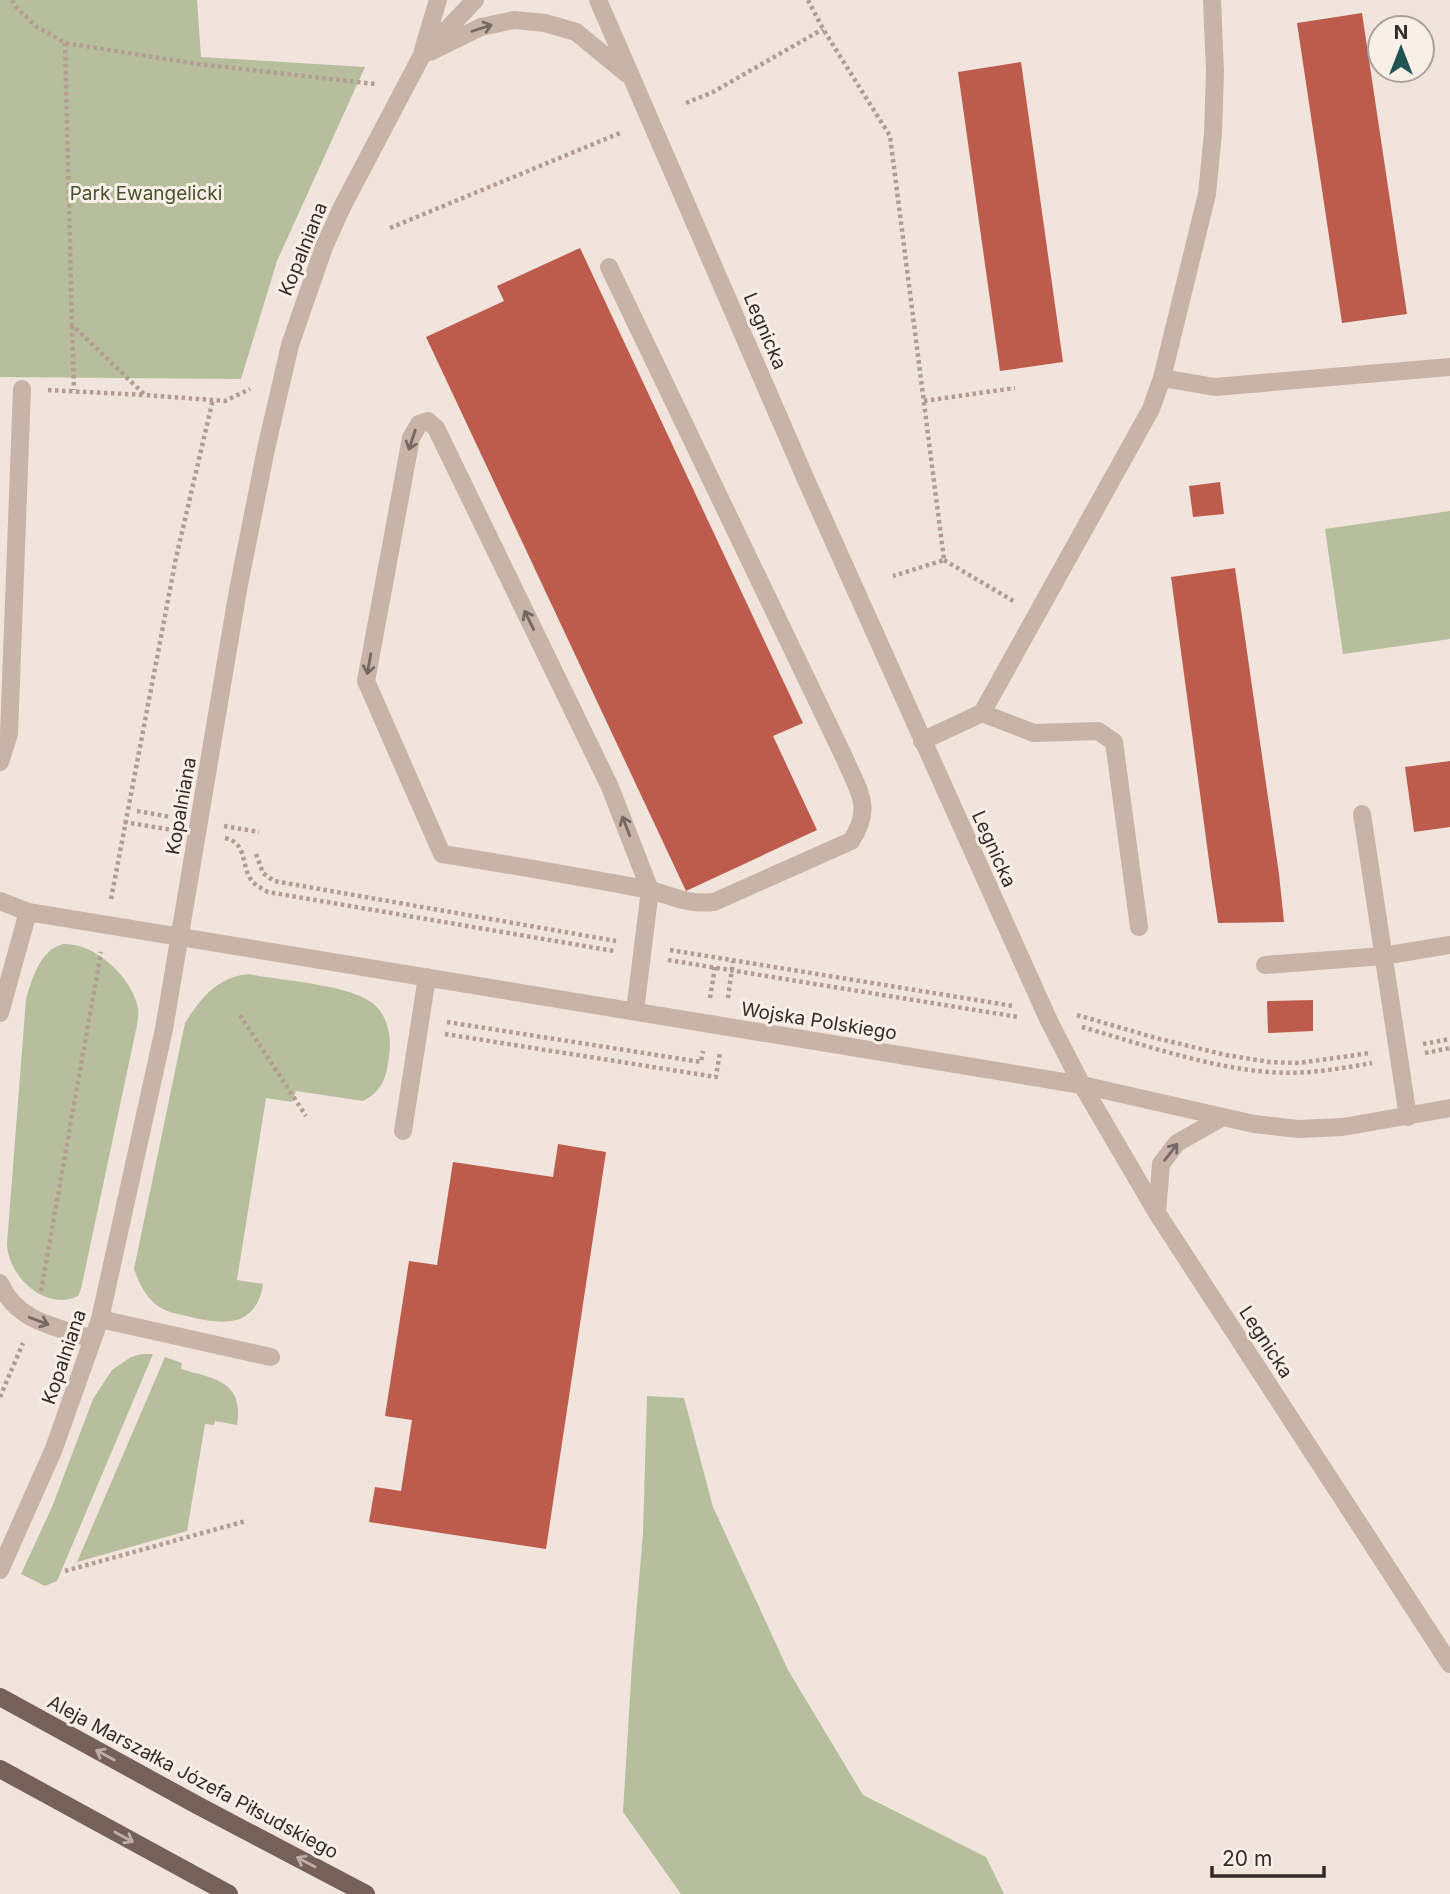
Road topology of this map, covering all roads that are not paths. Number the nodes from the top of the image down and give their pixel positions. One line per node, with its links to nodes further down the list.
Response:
1 (438, 0): 5 (street)
2 (475, 0): 5 (street, Kopalniana)
3 (598, 0): 6 (street, Legnicka)
4 (1212, 0): 9 (street)
5 (421, 57): 6 (street, one-way to 6); 19 (street, Kopalniana)
6 (632, 78): 12 (street, Legnicka)
7 (609, 267): 15 (street)
8 (1450, 367): 9 (street)
9 (1162, 378): 11 (street)
10 (22, 389): 13 (street)
11 (982, 713): 12 (street); 18 (street)
12 (922, 741): 26 (street, Legnicka)
13 (0, 762)
14 (1362, 814): 21 (street)
15 (650, 890): 15 (street, one-way to 15); 24 (street)
16 (0, 901): 17 (street, Wojska Polskiego)
17 (28, 912): 19 (street, Wojska Polskiego); 25 (street)
18 (1139, 927)
19 (180, 937): 23 (street, Wojska Polskiego); 33 (street, Kopalniana)
20 (1450, 945): 21 (street)
21 (1383, 956): 22 (street); 29 (street)
22 (1265, 965)
23 (427, 977): 24 (street, Wojska Polskiego); 30 (street)
24 (635, 1011): 26 (street, Wojska Polskiego)
25 (0, 1013)
26 (1082, 1085): 28 (street, Wojska Polskiego); 31 (street, Legnicka)
27 (1450, 1108): 29 (street, Wojska Polskiego)
28 (1223, 1117): 29 (street, Wojska Polskiego); 31 (street, one-way to 28)
29 (1408, 1117)
30 (403, 1131)
31 (1157, 1213): 37 (street, Legnicka)
32 (0, 1283): 34 (street, one-way to 34)
33 (100, 1319): 34 (street, Kopalniana); 35 (street)
34 (93, 1339): 36 (street, Kopalniana)
35 (271, 1357)
36 (0, 1570)
37 (1450, 1664)
38 (0, 1697): 41 (main road, Aleja Marszałka Józefa Piłsudskiego, one-way to 38)
39 (0, 1769): 40 (main road, one-way to 40)
40 (229, 1894)
41 (366, 1894)

